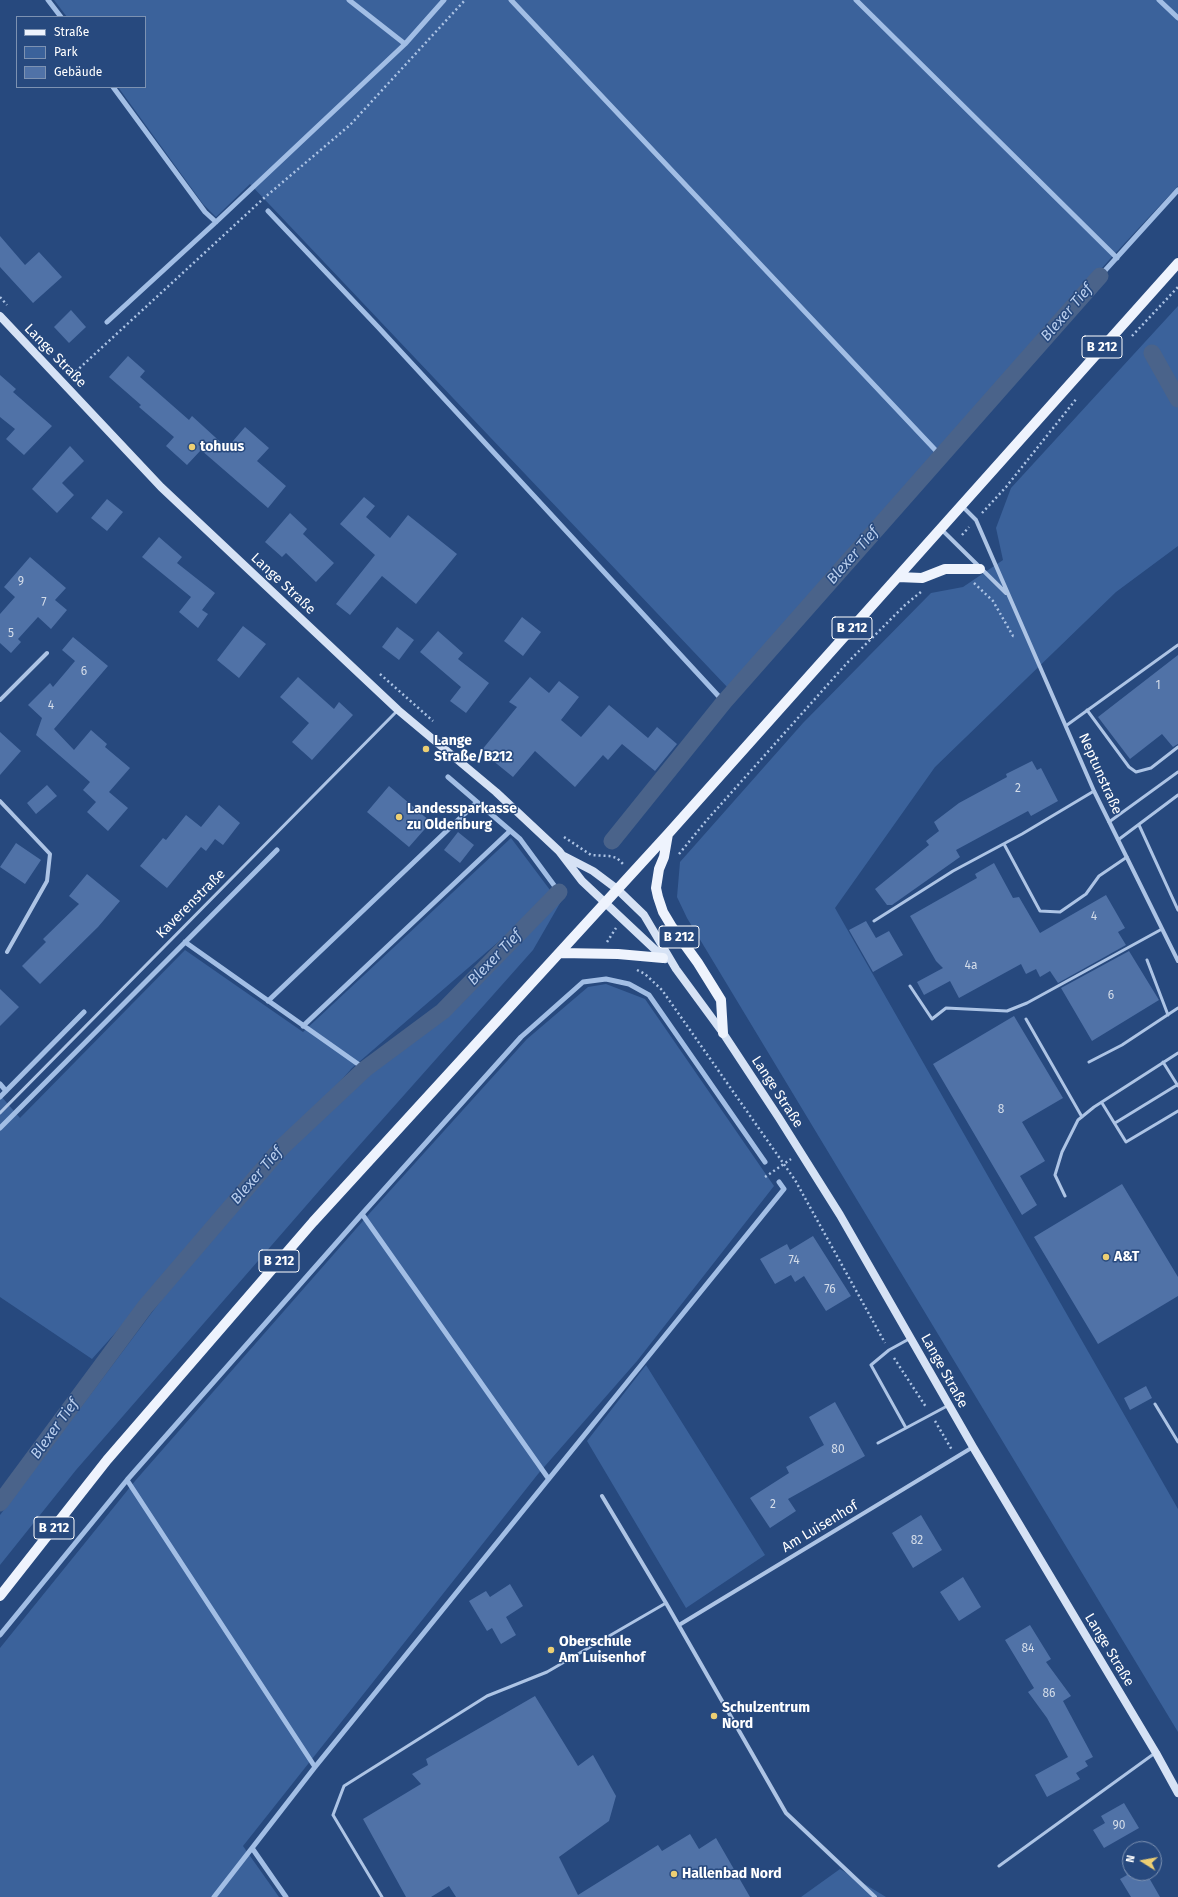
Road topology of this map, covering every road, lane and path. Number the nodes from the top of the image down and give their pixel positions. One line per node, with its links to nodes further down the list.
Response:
1 (465, 0): 8 (path)
2 (1178, 263): 10 (main road, B 212)
3 (1178, 287): 7 (path)
4 (0, 297): 5 (path)
5 (10, 308)
6 (0, 316): 24 (street, Lange Straße)
7 (1132, 337)
8 (69, 377)
9 (1081, 394): 11 (path)
10 (962, 506): 11 (street, Neptunstraße); 12 (main road, B 212)
11 (976, 520): 13 (path); 18 (street, Neptunstraße)
12 (941, 529): 13 (street, Neptunstraße); 15 (main road, B 212)
13 (955, 543): 14 (street, Neptunstraße)
14 (980, 569): 15 (main road); 18 (street, Neptunstraße)
15 (898, 577): 35 (main road, B 212)
16 (968, 580): 19 (path)
17 (924, 590): 40 (path)
18 (1008, 594): 19 (street, Neptunstraße)
19 (1027, 638): 26 (street, Neptunstraße)
20 (1178, 645): 25 (lane)
21 (47, 653): 23 (street)
22 (379, 673): 27 (path)
23 (0, 700)
24 (398, 710): 39 (street, Lange Straße); 66 (lane, Kaverenstraße)
25 (1087, 710): 26 (lane); 28 (lane)
26 (1066, 725): 30 (street, Neptunstraße)
27 (439, 726)
28 (1178, 747)
29 (1178, 772): 33 (lane)
30 (1094, 791): 33 (street, Neptunstraße); 38 (lane)
31 (1178, 795): 34 (lane)
32 (0, 801): 48 (street)
33 (1109, 822): 37 (street, Neptunstraße)
34 (1139, 825): 37 (lane); 45 (lane)
35 (668, 834): 43 (main road, B 212); 59 (main road, B 212)
36 (562, 836): 42 (path)
37 (1118, 840): 41 (street, Neptunstraße)
38 (1004, 844): 41 (lane); 46 (lane)
39 (564, 856): 43 (street, Lange Straße); 44 (street, Lange Straße)
40 (677, 857)
41 (1127, 857): 47 (street, Neptunstraße)
42 (617, 858)
43 (617, 889): 44 (main road, B 212); 54 (street, Lange Straße)
44 (603, 903): 49 (main road, B 212); 50 (street, Lange Straße)
45 (1178, 910)
46 (874, 921)
47 (1162, 929): 52 (street, Neptunstraße); 55 (lane)
48 (7, 952)
49 (560, 953): 50 (main road, B 212); 83 (main road, B 212)
50 (663, 958): 54 (street, Lange Straße)
51 (1147, 960): 57 (lane)
52 (1178, 961)
53 (631, 966): 69 (path)
54 (676, 969): 59 (street, Lange Straße)
55 (910, 986)
56 (1178, 1008): 57 (lane)
57 (1168, 1015): 61 (lane)
58 (1026, 1019): 67 (lane)
59 (723, 1033): 72 (street, Lange Straße)
60 (1178, 1053): 62 (lane)
61 (1089, 1062)
62 (1163, 1062): 63 (lane); 64 (lane)
63 (1178, 1086): 68 (lane)
64 (1102, 1103): 67 (lane); 68 (lane)
65 (1178, 1111): 68 (lane)
66 (0, 1113)
67 (1082, 1117): 71 (lane)
68 (1115, 1123)
69 (784, 1165): 70 (path); 73 (path)
70 (765, 1177)
71 (1066, 1196)
72 (911, 1338): 73 (lane); 75 (street, Lange Straße)
73 (889, 1350): 76 (path); 77 (lane)
74 (1155, 1404): 78 (lane)
75 (949, 1405): 76 (lane); 80 (street, Lange Straße)
76 (931, 1415): 77 (lane); 81 (path)
77 (906, 1428): 79 (lane)
78 (1178, 1442)
79 (878, 1443)
80 (973, 1447): 81 (street, Am Luisenhof); 86 (street, Lange Straße)
81 (956, 1457): 85 (street, Am Luisenhof)
82 (602, 1496): 84 (street)
83 (0, 1596)
84 (666, 1603): 85 (street); 89 (lane)
85 (679, 1625): 90 (street)
86 (1156, 1753): 87 (street, Lange Straße); 88 (lane)
87 (1178, 1792)
88 (999, 1866)
89 (382, 1897)
90 (876, 1897)

